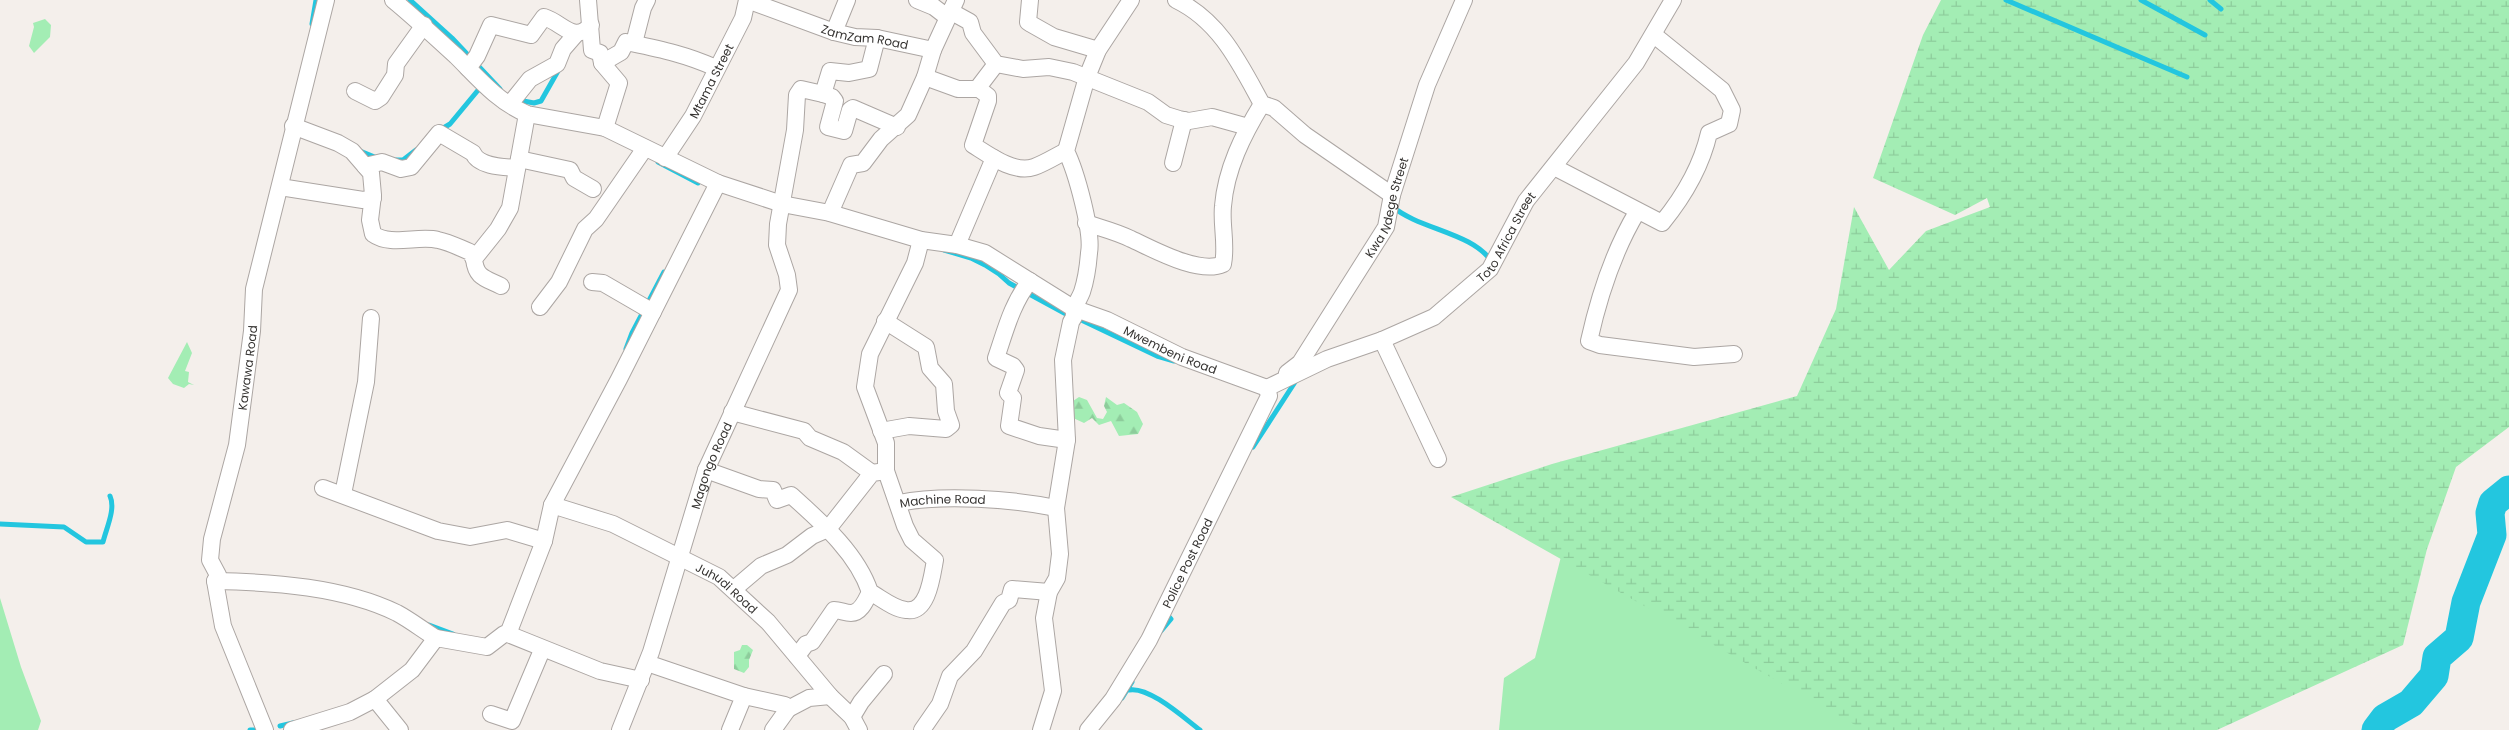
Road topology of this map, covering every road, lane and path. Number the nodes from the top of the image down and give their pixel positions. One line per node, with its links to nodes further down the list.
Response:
1 (326, 0): 36 (street, Kawawa Road)
2 (393, 0): 14 (street)
3 (588, 0): 15 (street)
4 (647, 0): 20 (street)
5 (747, 0): 16 (street, ZamZam Road); 26 (street, Mtama Street)
6 (847, 0): 16 (street)
7 (917, 0): 13 (street)
8 (1030, 0): 22 (street)
9 (1131, 0): 22 (street)
10 (1176, 0): 33 (street)
11 (1464, 0): 51 (street, Kwa Ndege Street)
12 (1673, 0): 18 (street, Toto Africa Street)
13 (951, 9): 21 (street); 24 (street)
14 (424, 25): 25 (street); 30 (street)
15 (591, 25): 17 (street); 23 (street)
16 (834, 32): 19 (street, ZamZam Road)
17 (576, 34): 25 (street); 32 (street)
18 (1654, 35): 47 (street, Toto Africa Street); 54 (street)
19 (877, 38): 21 (street, ZamZam Road); 31 (street)
20 (634, 43): 23 (street); 26 (street)
21 (933, 50): 28 (street)
22 (1098, 50): 27 (street)
23 (602, 62): 39 (street)
24 (996, 64): 27 (street); 29 (street)
25 (468, 68): 32 (street)
26 (716, 68): 42 (street, Mtama Street)
27 (1087, 76): 35 (street); 41 (street)
28 (925, 77): 29 (street); 37 (street)
29 (979, 90): 43 (street)
30 (355, 91)
31 (823, 94): 37 (street); 53 (street, Magongo Road)
32 (510, 104): 34 (street)
33 (1262, 104): 38 (street); 51 (street)
34 (527, 114): 39 (street, Mwembeni Road); 45 (street)
35 (1184, 120): 38 (street); 44 (street)
36 (294, 126): 46 (street); 49 (street, Kawawa Road)
37 (897, 127): 55 (street)
38 (1248, 127): 56 (street)
39 (605, 128): 40 (street, Mwembeni Road)
40 (645, 148): 42 (street, Mwembeni Road); 63 (street)
41 (1066, 151): 43 (street); 56 (street)
42 (665, 158): 48 (street, Mwembeni Road)
43 (994, 158): 58 (street)
44 (1174, 163)
45 (518, 164): 46 (street); 50 (street); 59 (street)
46 (365, 166): 52 (street)
47 (1554, 167): 54 (street); 68 (street, Toto Africa Street)
48 (718, 184): 53 (street, Mwembeni Road); 65 (street)
49 (280, 187): 52 (street); 85 (street, Kawawa Road)
50 (593, 189)
51 (1392, 195): 70 (street, Kwa Ndege Street)
52 (373, 198): 59 (street)
53 (782, 204): 55 (street, Mwembeni Road); 71 (street, Magongo Road)
54 (1637, 212): 69 (street)
55 (830, 213): 57 (street, Mwembeni Road)
56 (1086, 223): 64 (street)
57 (921, 240): 58 (street, Mwembeni Road); 67 (street, Machine Road)
58 (957, 245): 60 (street, Mwembeni Road)
59 (474, 259): 62 (street)
60 (1030, 281): 64 (street, Mwembeni Road); 73 (street)
61 (592, 282): 65 (street)
62 (501, 286)
63 (540, 307)
64 (1073, 308): 70 (street, Mwembeni Road); 73 (street)
65 (653, 312): 80 (street)
66 (371, 318): 78 (street)
67 (885, 321): 72 (street, Machine Road); 72 (street)
68 (1382, 340): 70 (street, Toto Africa Street); 74 (street)
69 (1734, 354)
70 (1268, 388): 111 (street, Police Post Road)
71 (732, 412): 75 (street, Magongo Road); 76 (street)
72 (881, 431): 76 (street, Machine Road)
73 (1067, 440): 81 (street)
74 (1438, 459)
75 (706, 470): 82 (street); 84 (street, Magongo Road)
76 (879, 472): 79 (street, Machine Road); 82 (street)
77 (323, 488): 78 (street)
78 (343, 494): 83 (street)
79 (899, 503): 81 (street, Machine Road); 87 (street)
80 (552, 504): 83 (street); 84 (street, Juhudi Road)
81 (1056, 508): 88 (street)
82 (828, 529): 86 (street); 87 (street)
83 (544, 542): 89 (street)
84 (681, 558): 86 (street, Juhudi Road); 93 (street, Magongo Road)
85 (215, 581): 90 (street); 103 (street, Kawawa Road)
86 (734, 589): 92 (street, Juhudi Road)
87 (870, 592): 92 (street)
88 (1049, 592): 109 (street); 110 (street)
89 (508, 634): 90 (street); 91 (street)
90 (436, 638): 98 (street)
91 (542, 650): 95 (street); 101 (street)
92 (796, 656): 97 (street, Juhudi Road)
93 (648, 663): 95 (street, Magongo Road); 96 (street)
94 (884, 674): 102 (street)
95 (640, 680): 106 (street, Magongo Road)
96 (744, 696): 99 (street); 107 (street)
97 (830, 696): 99 (street); 102 (street, Juhudi Road)
98 (375, 699): 104 (street); 105 (street)
99 (788, 709): 108 (street)
100 (490, 714): 101 (street)
101 (511, 725)
102 (855, 726)
103 (265, 730)
104 (292, 730)
105 (400, 730)
106 (620, 730)
107 (730, 730)
108 (773, 730)
109 (922, 730)
110 (1041, 730)
111 (1088, 730)

